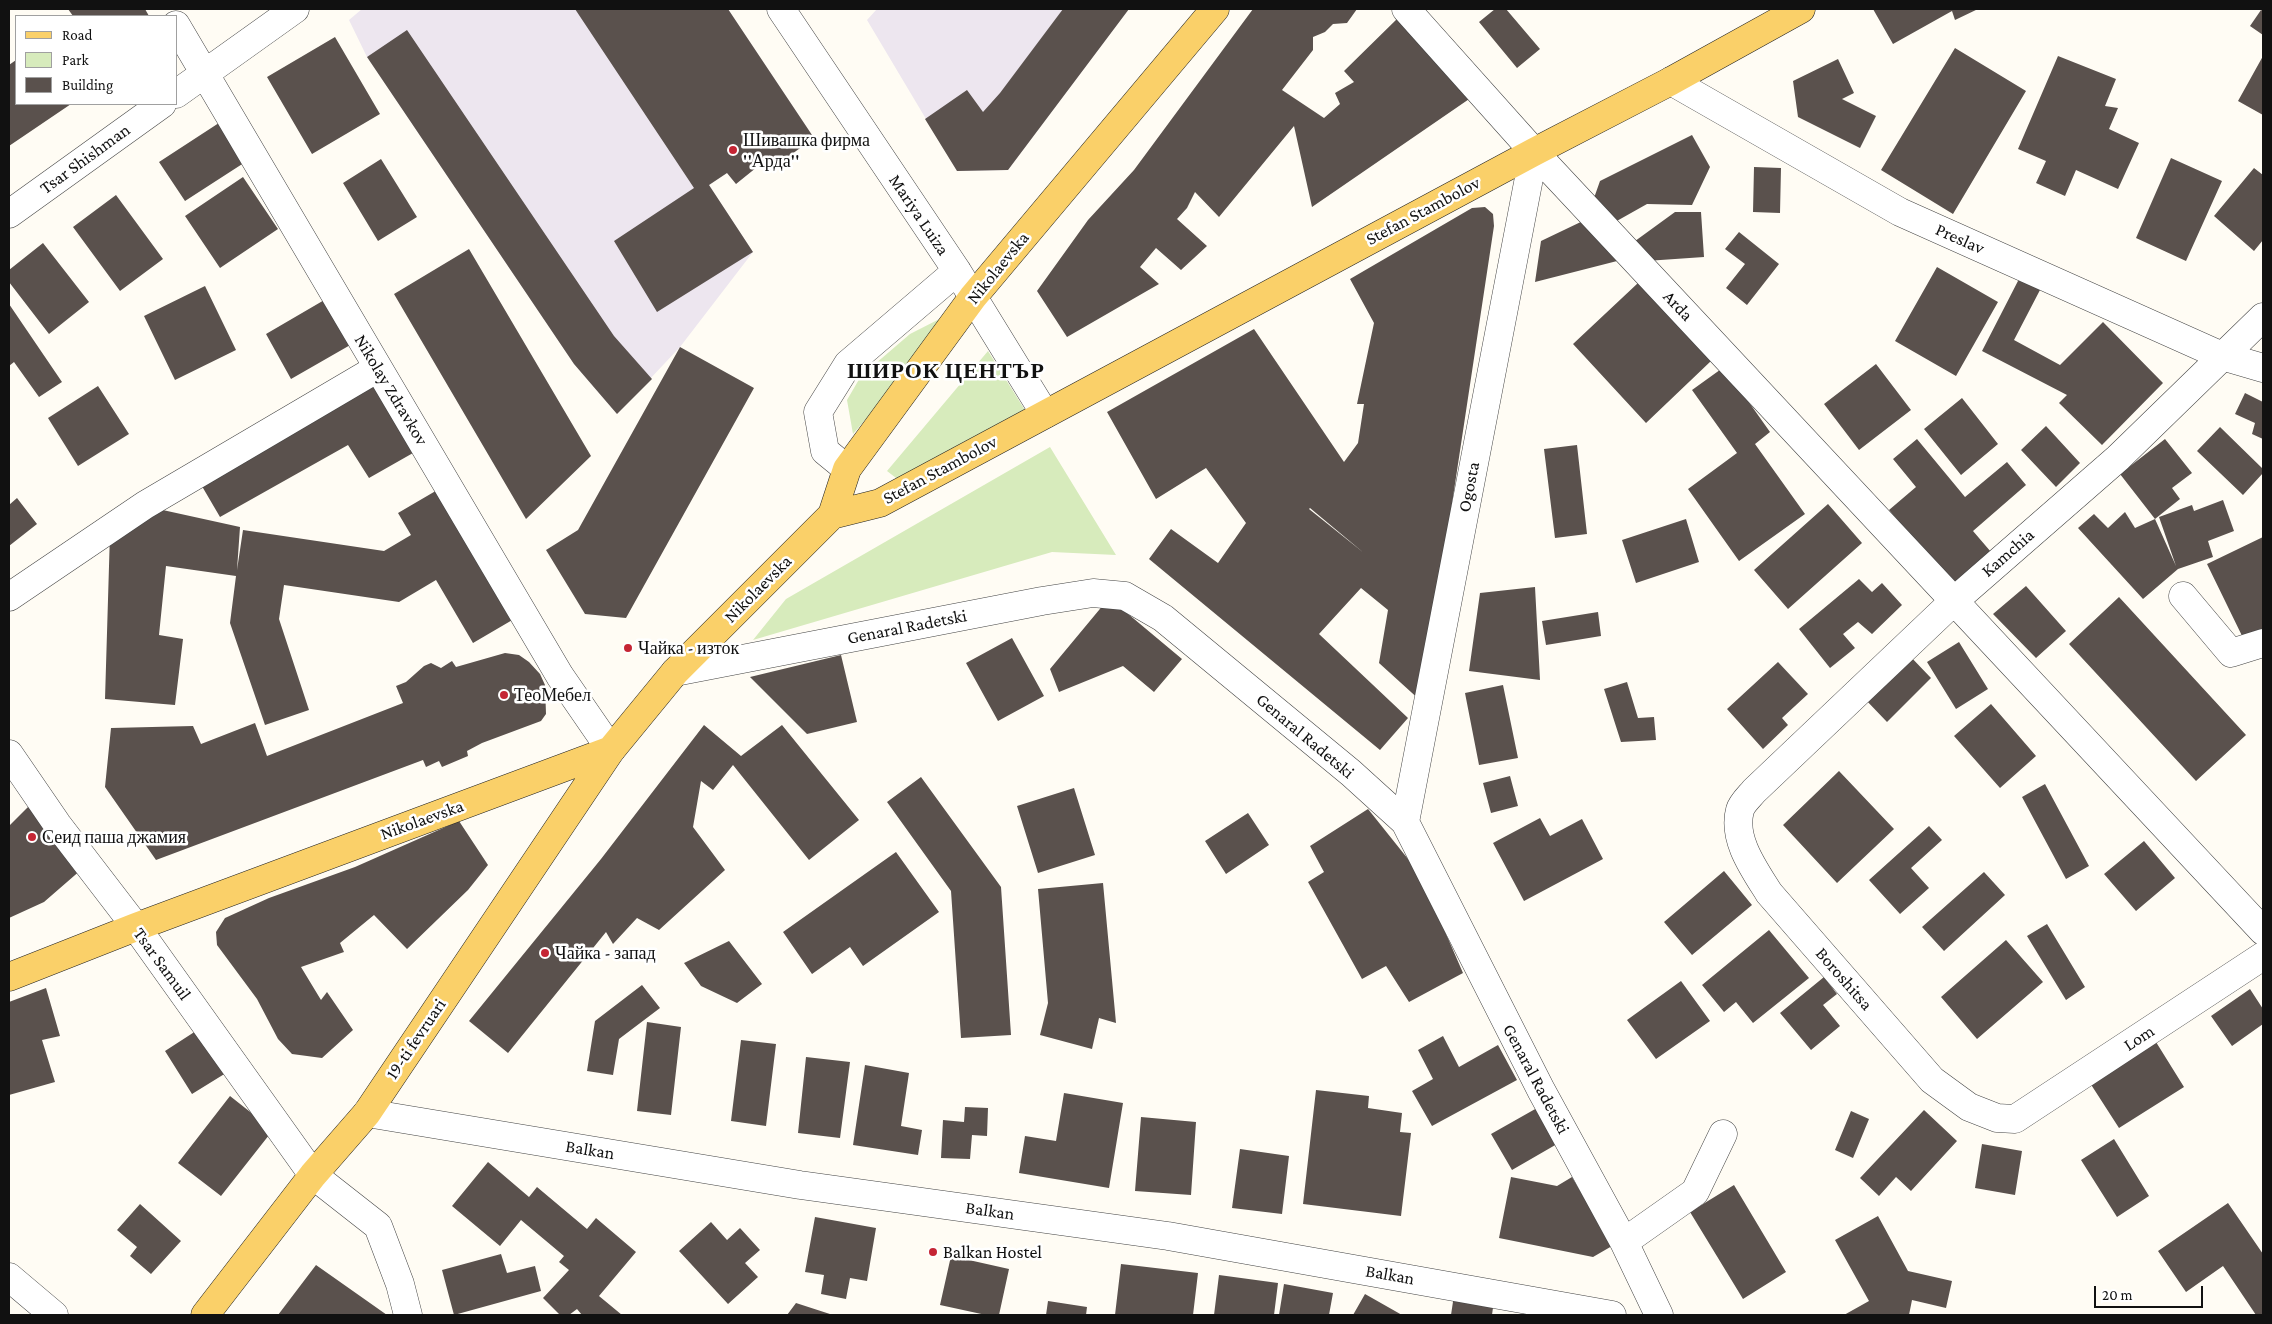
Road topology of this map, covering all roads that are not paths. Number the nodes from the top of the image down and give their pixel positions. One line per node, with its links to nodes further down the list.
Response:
1 (296, 9): 7 (street)
2 (781, 9): 13 (street, Mariya Luiza)
3 (1215, 9): 14 (main road, Nikolaevska)
4 (1406, 9): 11 (street, Arda)
5 (1801, 9): 8 (main road, Stefan Stambolov)
6 (178, 28): 7 (street, Nikolay Zdravkov)
7 (204, 74): 9 (street); 17 (street, Nikolay Zdravkov)
8 (1671, 81): 11 (main road, Stefan Stambolov); 16 (street, Preslav)
9 (178, 93)
10 (161, 105): 12 (street, Tsar Shishman)
11 (1534, 152): 19 (main road, Stefan Stambolov); 24 (street, Arda); 30 (street, Ogosta)
12 (9, 214)
13 (957, 271): 14 (street, Mariya Luiza); 20 (street)
14 (973, 297): 19 (street); 20 (main road, Nikolaevska)
15 (2263, 317): 16 (street, Kamchia)
16 (2222, 356): 18 (street, Preslav); 24 (street, Kamchia)
17 (378, 368): 23 (street); 27 (street, Nikolay Zdravkov)
18 (2263, 368)
19 (1045, 414): 21 (main road, Stefan Stambolov)
20 (847, 469): 21 (main road, Nikolaevska)
21 (832, 515): 26 (main road, Nikolaevska)
22 (2183, 596): 25 (street)
23 (9, 597)
24 (1954, 600): 29 (street, Kamchia); 32 (street, Arda)
25 (2263, 643)
26 (675, 672): 27 (main road, Nikolaevska); 30 (street, Genaral Radetski)
27 (611, 750): 31 (main road, Nikolaevska); 35 (main road, 19-ti fevruari)
28 (9, 754): 31 (street, Tsar Samuil)
29 (1754, 791): 36 (street, Boroshitsa)
30 (1405, 822): 39 (street, Genaral Radetski)
31 (136, 927): 34 (main road, Nikolaevska); 38 (street, Tsar Samuil)
32 (2263, 931)
33 (2263, 956): 36 (street, Lom)
34 (9, 977)
35 (367, 1113): 38 (main road, 19-ti fevruari); 44 (street, Balkan)
36 (2015, 1118)
37 (1723, 1134): 39 (street)
38 (313, 1175): 42 (main road, 19-ti fevruari); 43 (street, Tsar Samuil)
39 (1624, 1242): 45 (street, Genaral Radetski)
40 (9, 1277): 41 (street)
41 (54, 1315)
42 (205, 1315)
43 (408, 1315)
44 (1612, 1315)
45 (1659, 1315)

